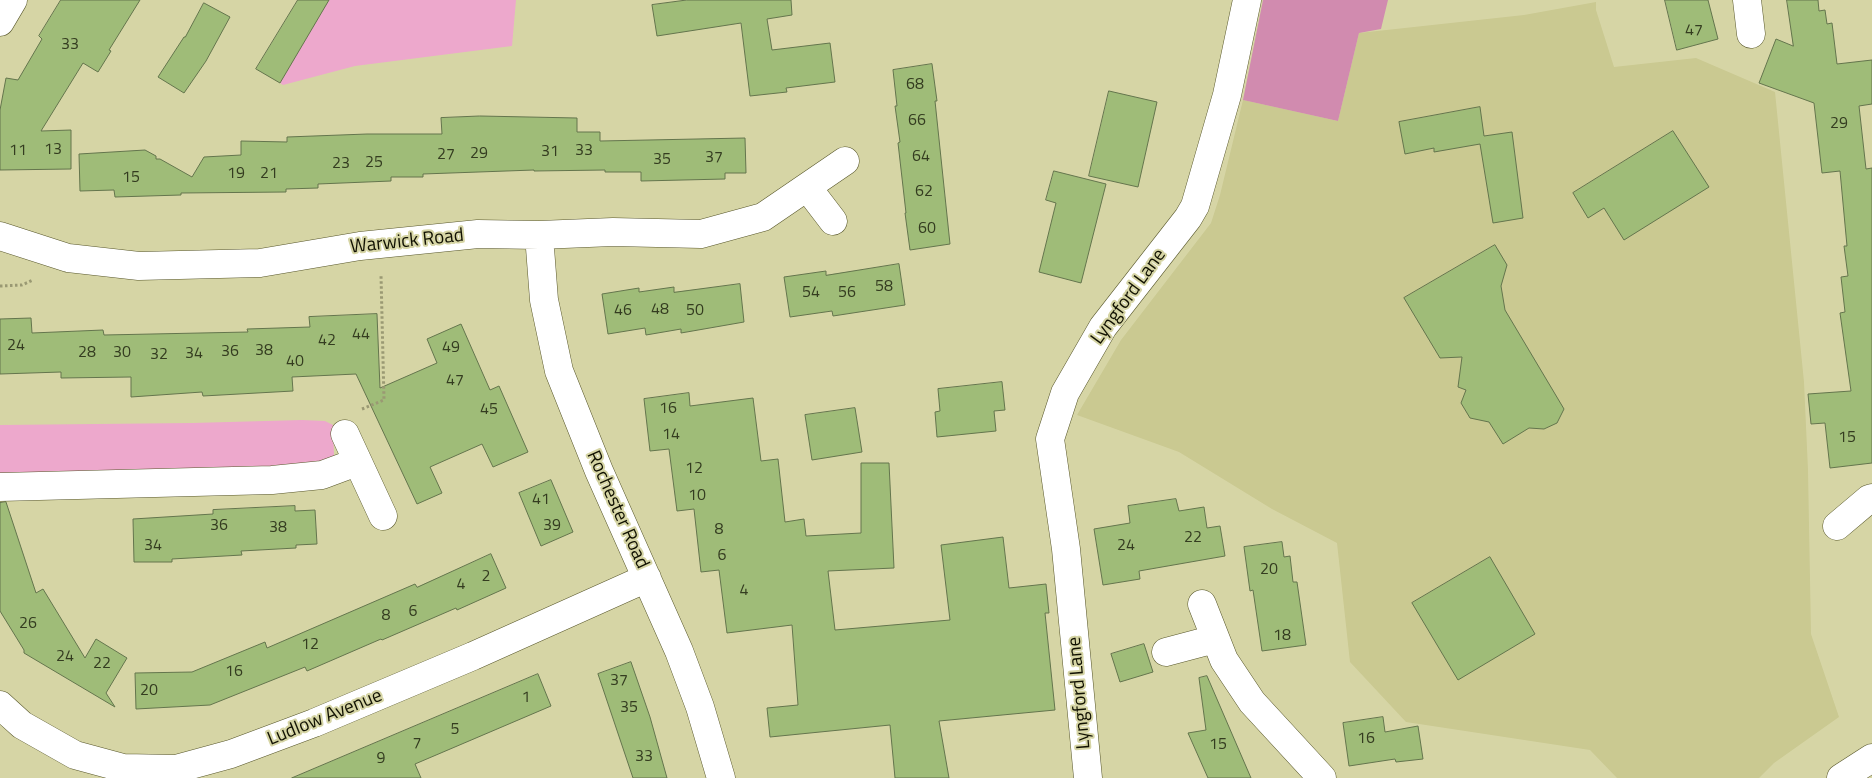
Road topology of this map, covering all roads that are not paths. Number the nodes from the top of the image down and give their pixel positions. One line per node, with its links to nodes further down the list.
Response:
1 (13, 0): 4 (street)
2 (1247, 0): 24 (street, Lyngford Lane)
3 (1747, 0): 5 (street)
4 (0, 22)
5 (1752, 34)
6 (845, 161): 7 (street, Warwick Road)
7 (807, 187): 8 (street); 9 (street, Warwick Road)
8 (833, 221)
9 (539, 235): 10 (street, Warwick Road); 17 (street, Rochester Road)
10 (0, 236)
11 (345, 434): 12 (street)
12 (357, 462): 13 (street); 15 (street)
13 (0, 487)
14 (1872, 498): 16 (street)
15 (383, 516)
16 (1837, 526)
17 (647, 578): 21 (street, Ludlow Avenue); 23 (street, Rochester Road)
18 (1202, 604): 19 (street)
19 (1215, 639): 20 (street); 25 (street)
20 (1166, 652)
21 (0, 704)
22 (1872, 758): 26 (street)
23 (721, 778)
24 (1088, 778)
25 (1322, 778)
26 (1841, 778)

